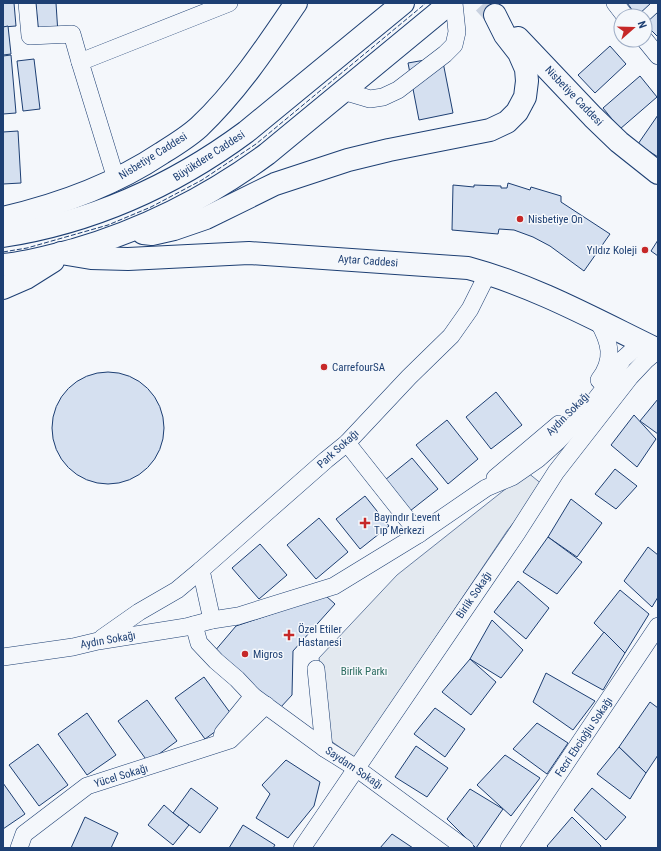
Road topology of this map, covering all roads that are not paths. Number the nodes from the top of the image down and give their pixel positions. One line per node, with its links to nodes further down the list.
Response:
1 (27, 3): 9 (street)
2 (229, 3): 9 (street)
3 (296, 3): 12 (main road, Nisbetiye Caddesi)
4 (403, 3): 15 (main road, Büyükdere Caddesi)
5 (450, 3): 10 (main road)
6 (454, 3): 10 (street)
7 (652, 48): 8 (street)
8 (658, 56)
9 (80, 62): 12 (street)
10 (343, 91): 14 (main road)
11 (658, 173): 14 (main road, Nisbetiye Caddesi)
12 (116, 179): 13 (main road, Nisbetiye Caddesi)
13 (3, 218)
14 (130, 231): 16 (main road)
15 (3, 236)
16 (61, 253): 17 (main road); 18 (main road, Aytar Caddesi); 19 (main road)
17 (3, 265)
18 (488, 273): 20 (main road, Aytar Caddesi); 22 (street, Park Sokağı)
19 (3, 288)
20 (598, 321): 21 (main road, Aytar Caddesi); 25 (street, Aydın Sokağı)
21 (653, 348): 23 (street, Aydın Sokağı); 24 (street, Birlik Sokağı)
22 (347, 443): 26 (street); 27 (street, Park Sokağı)
23 (538, 459): 24 (street); 25 (street, Aydın Sokağı)
24 (556, 472): 36 (street, Birlik Sokağı)
25 (486, 488): 26 (street, Aydın Sokağı)
26 (419, 534): 28 (street, Aydın Sokağı)
27 (200, 570): 28 (street); 31 (street, Park Sokağı)
28 (212, 620): 30 (street, Aydın Sokağı)
29 (658, 626): 40 (street, Fecri Ebcioğlu Sokağı)
30 (187, 627): 31 (street, Aydın Sokağı); 34 (street, Saydam Sokağı)
31 (98, 641): 32 (street, Aydın Sokağı)
32 (3, 657)
33 (316, 669): 35 (street)
34 (254, 696): 35 (street, Saydam Sokağı); 37 (street, Yücel Sokağı)
35 (324, 748): 36 (street, Saydam Sokağı)
36 (356, 768): 38 (street, Birlik Sokağı); 39 (street, Saydam Sokağı)
37 (19, 848)
38 (302, 848)
39 (465, 848)
40 (509, 848)

